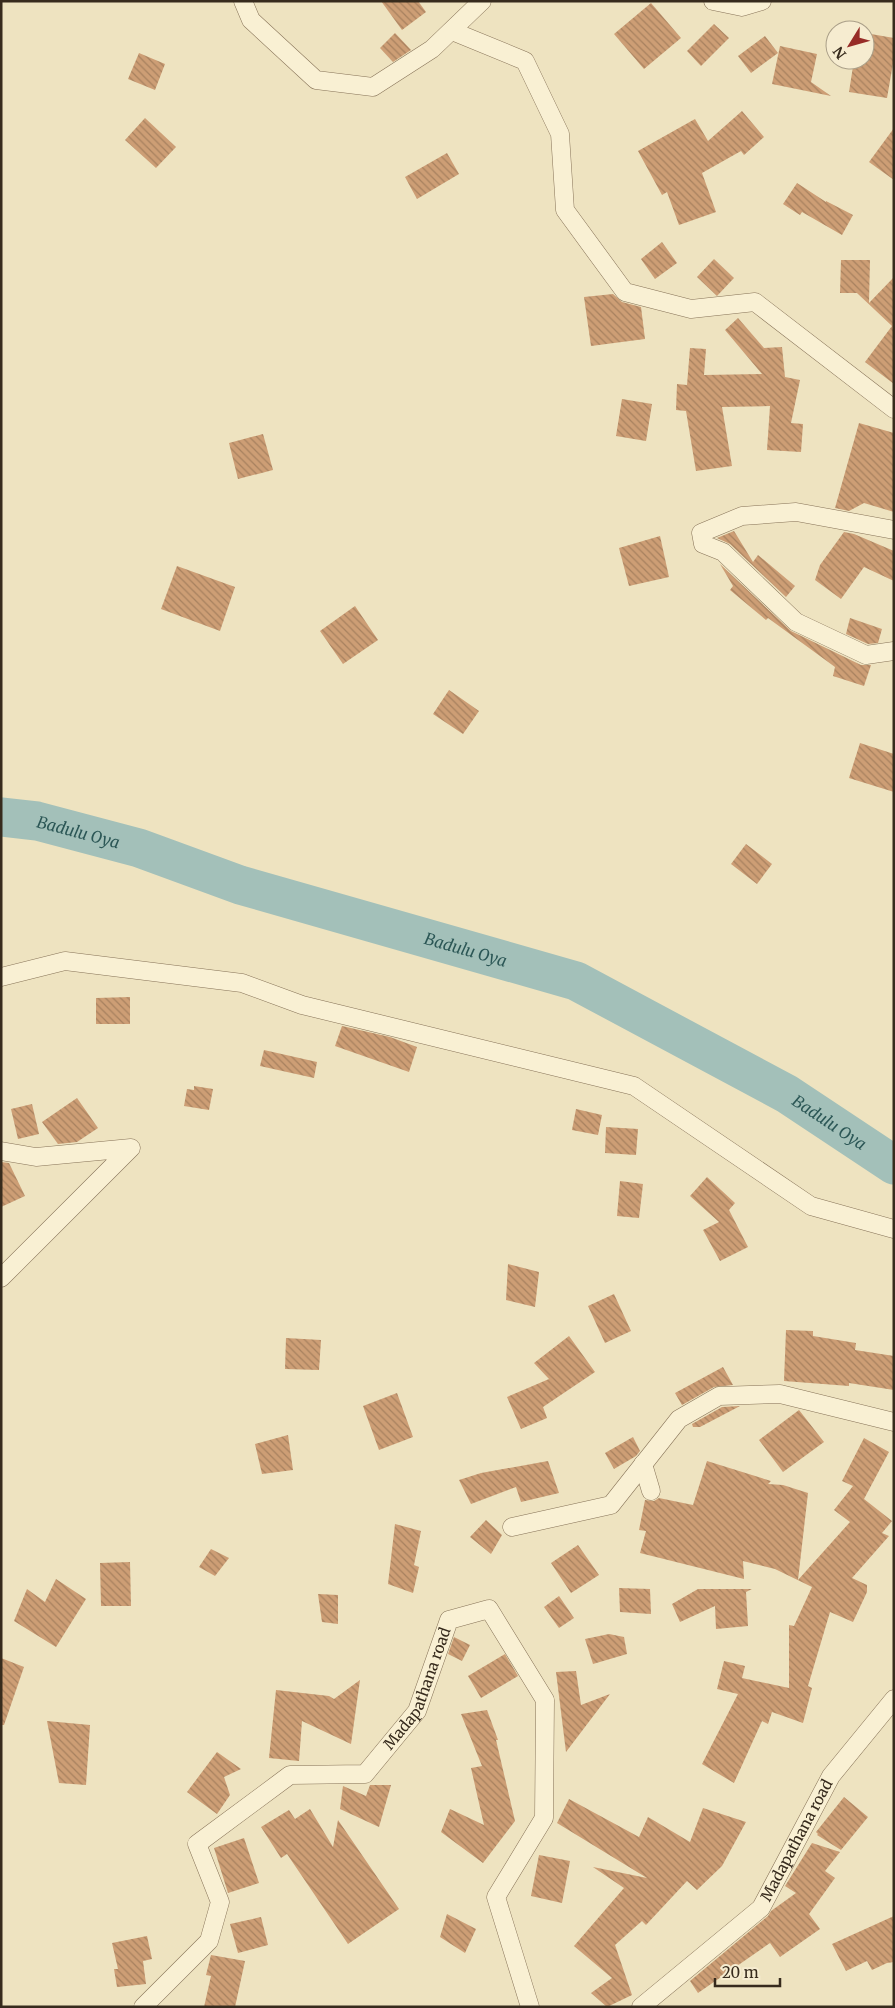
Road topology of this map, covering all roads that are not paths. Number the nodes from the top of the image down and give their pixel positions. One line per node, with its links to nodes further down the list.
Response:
1 (243, 1): 5 (street)
2 (482, 1): 5 (street)
3 (714, 1): 4 (street)
4 (762, 1)
5 (452, 31): 6 (street)
6 (894, 409)
7 (894, 530): 8 (street)
8 (894, 651)
9 (1, 977): 11 (street)
10 (1, 1151): 12 (street)
11 (894, 1230)
12 (1, 1278)
13 (894, 1422): 14 (street)
14 (643, 1464): 15 (street); 16 (street)
15 (651, 1491)
16 (512, 1527)
17 (894, 1699): 20 (street, Madapathana road)
18 (143, 2007): 19 (street, Madapathana road)
19 (530, 2007)
20 (641, 2007)

